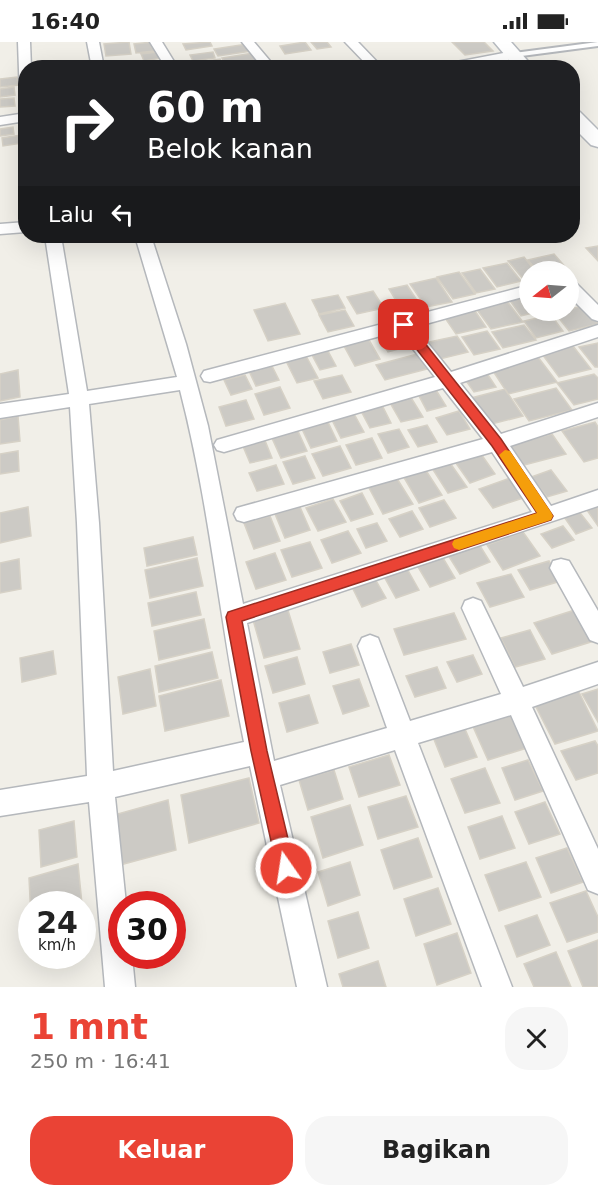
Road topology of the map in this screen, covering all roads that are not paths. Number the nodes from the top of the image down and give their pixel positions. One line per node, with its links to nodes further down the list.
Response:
1 (24, 42): 8 (street)
2 (93, 42): 9 (street)
3 (156, 42): 10 (street)
4 (248, 42): 11 (street)
5 (351, 42): 12 (street)
6 (598, 44): 7 (lane)
7 (508, 48): 13 (street); 14 (street)
8 (25, 60)
9 (96, 60)
10 (167, 60)
11 (263, 60)
12 (370, 60)
13 (471, 60)
14 (519, 60)
15 (18, 118): 16 (street)
16 (0, 121)
17 (580, 123): 18 (street)
18 (598, 141)
19 (18, 228): 20 (street)
20 (0, 229)
21 (53, 243): 31 (street)
22 (145, 243): 30 (street)
23 (519, 293): 26 (street)
24 (579, 296): 25 (street)
25 (598, 315)
26 (404, 325): 28 (street); 29 (street)
27 (598, 332): 29 (street)
28 (210, 376)
29 (447, 380): 34 (street); 35 (street)
30 (188, 382): 31 (street); 41 (street)
31 (79, 399): 33 (street); 48 (street)
32 (598, 410): 34 (street)
33 (0, 411)
34 (497, 443): 37 (street); 38 (street)
35 (224, 445)
36 (598, 498): 38 (street)
37 (244, 514)
38 (546, 516): 41 (street)
39 (561, 568): 42 (street)
40 (473, 608): 45 (street)
41 (233, 617): 47 (street)
42 (598, 633)
43 (370, 646): 46 (street)
44 (598, 673): 45 (street)
45 (517, 701): 46 (street); 50 (street)
46 (403, 736): 47 (street); 53 (street)
47 (262, 764): 48 (street); 52 (street)
48 (101, 787): 49 (street); 51 (street)
49 (0, 803)
50 (598, 880)
51 (120, 987)
52 (312, 987)
53 (497, 987)

